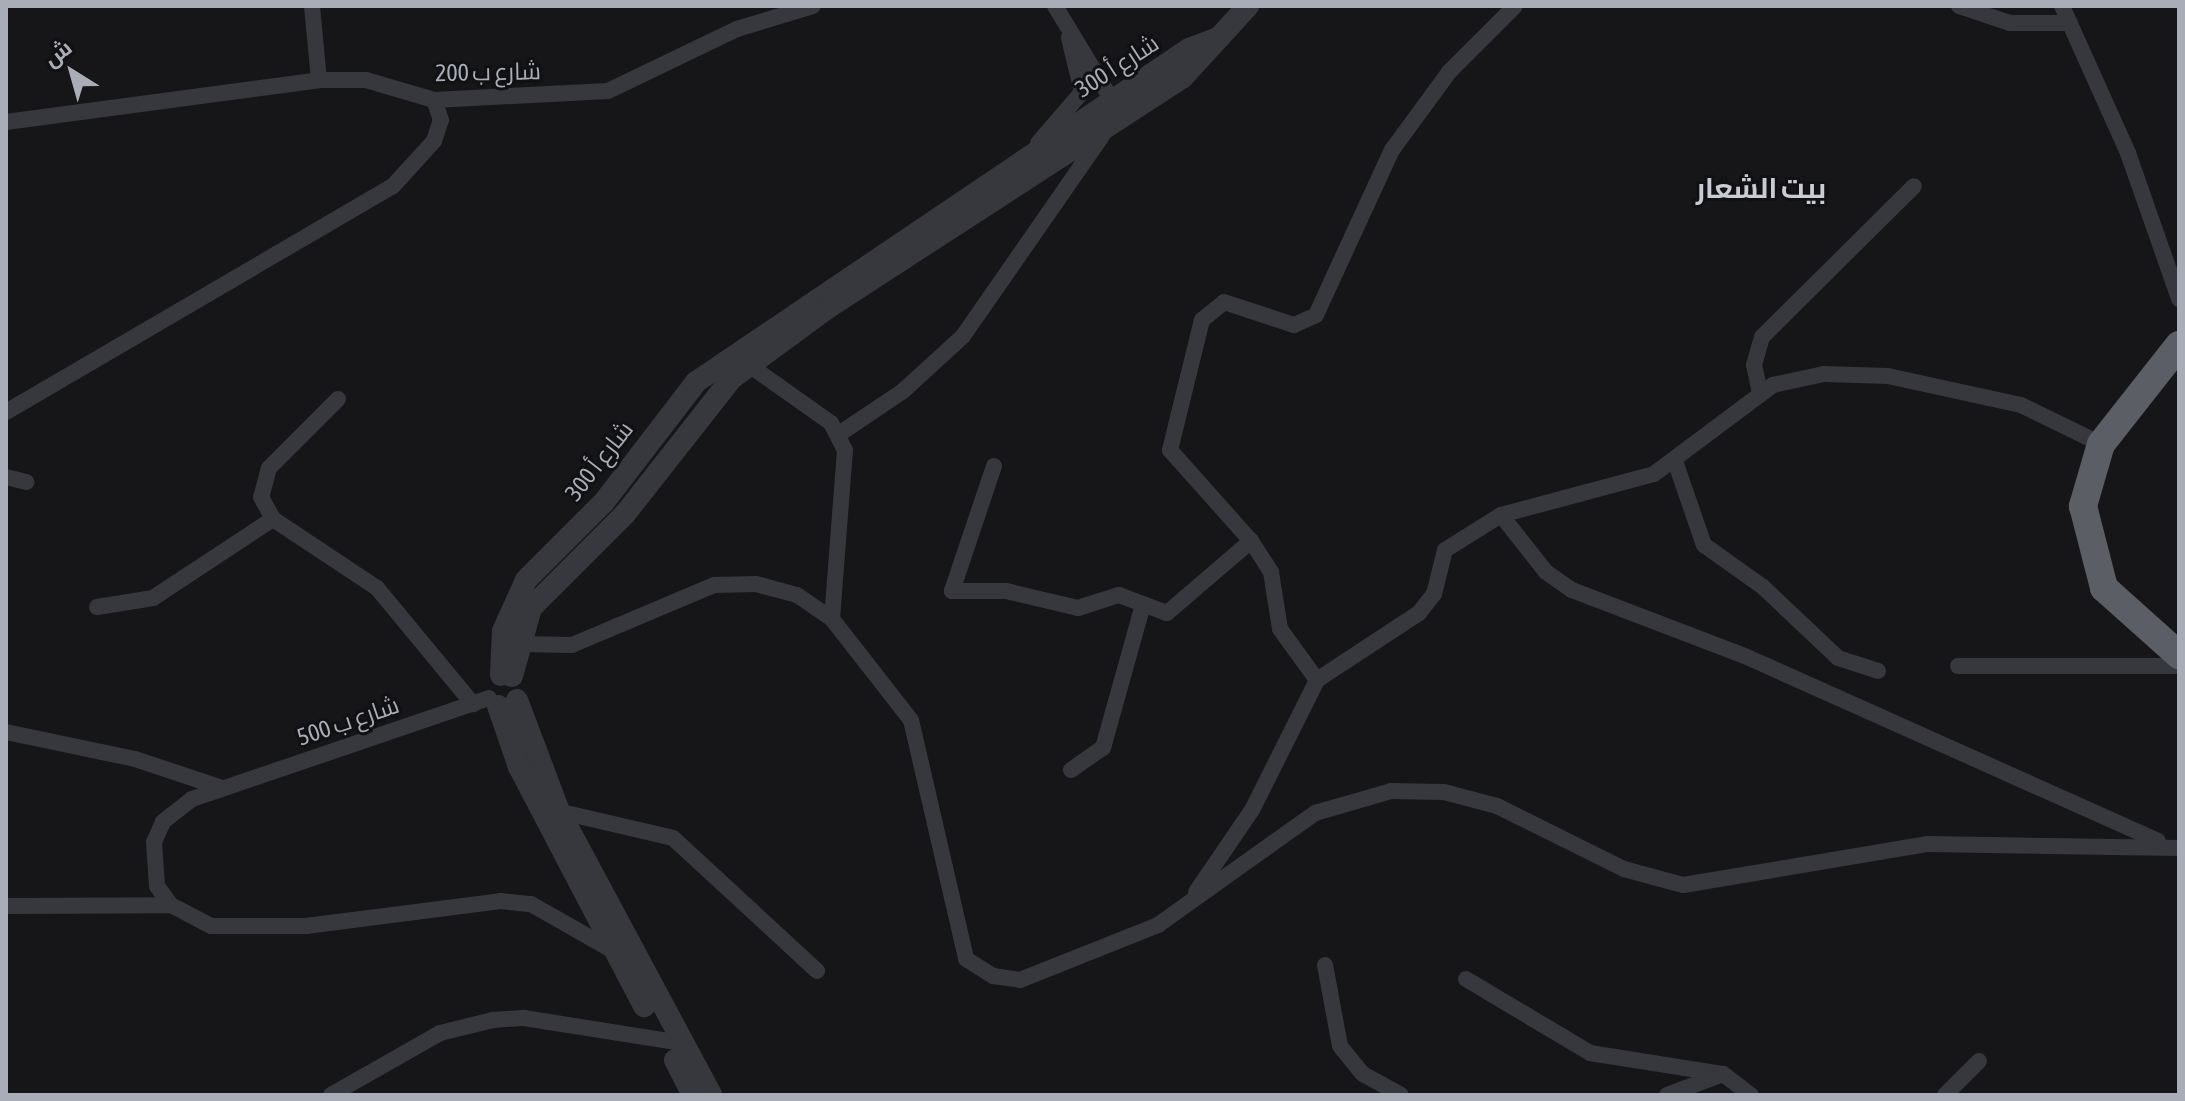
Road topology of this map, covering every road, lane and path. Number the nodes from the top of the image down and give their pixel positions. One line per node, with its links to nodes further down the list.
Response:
1 (312, 6): 9 (street)
2 (813, 6): 10 (street, شارع ب 200)
3 (1248, 6): 11 (street, شارع أ 300)
4 (1515, 6): 31 (street)
5 (1959, 6): 8 (street)
6 (2062, 6): 8 (street)
7 (1057, 8): 11 (street); 13 (street)
8 (2070, 23): 15 (street)
9 (319, 80): 10 (street, شارع ب 200); 12 (street, شارع ب 200)
10 (434, 100): 20 (street)
11 (1117, 108): 13 (street, شارع أ 300); 17 (street, شارع أ 300); 21 (street)
12 (6, 122)
13 (1023, 160): 17 (street, شارع أ 300)
14 (1914, 186): 18 (street)
15 (2179, 299)
16 (2179, 345): 22 (highway)
17 (742, 358): 21 (street); 23 (street, شارع أ 300); 26 (street, شارع أ 300)
18 (1760, 393): 22 (street); 24 (street)
19 (338, 399): 30 (street)
20 (6, 412)
21 (839, 434): 35 (street)
22 (2101, 444): 37 (highway)
23 (641, 454): 26 (street); 32 (street, شارع أ 300)
24 (1675, 461): 29 (street); 40 (street)
25 (994, 466): 33 (street)
26 (659, 468): 32 (street, شارع أ 300)
27 (6, 477): 28 (street)
28 (26, 482)
29 (1501, 515): 42 (street); 47 (street)
30 (273, 519): 34 (street); 43 (street)
31 (1251, 541): 33 (street); 42 (street)
32 (550, 570): 36 (street, شارع أ 300); 41 (street, شارع أ 300)
33 (1143, 605): 45 (street)
34 (97, 607)
35 (832, 619): 36 (street); 53 (street)
36 (519, 644): 41 (street, شارع أ 300)
37 (2179, 655)
38 (1958, 666): 39 (street)
39 (2179, 666)
40 (1878, 671)
41 (507, 676): 43 (street)
42 (1317, 680): 53 (street)
43 (494, 702): 46 (street, شارع ب 500); 48 (street)
44 (6, 732): 46 (street)
45 (1071, 770)
46 (222, 788): 51 (street, شارع ب 500)
47 (2076, 808): 49 (street); 50 (street)
48 (549, 809): 54 (street); 56 (street); 57 (street)
49 (2076, 843): 50 (street); 53 (street)
50 (2174, 847)
51 (171, 905): 52 (street); 54 (street)
52 (6, 906)
53 (1182, 909)
54 (613, 951): 56 (street); 59 (street)
55 (1325, 965): 65 (street)
56 (641, 968): 59 (street)
57 (817, 971)
58 (1466, 979): 61 (street)
59 (673, 1042): 62 (street); 63 (street); 64 (street)
60 (1979, 1061): 68 (street)
61 (1723, 1074): 66 (street); 67 (street)
62 (331, 1095)
63 (693, 1095)
64 (711, 1095)
65 (1401, 1095)
66 (1667, 1095)
67 (1751, 1095)
68 (1945, 1095)

